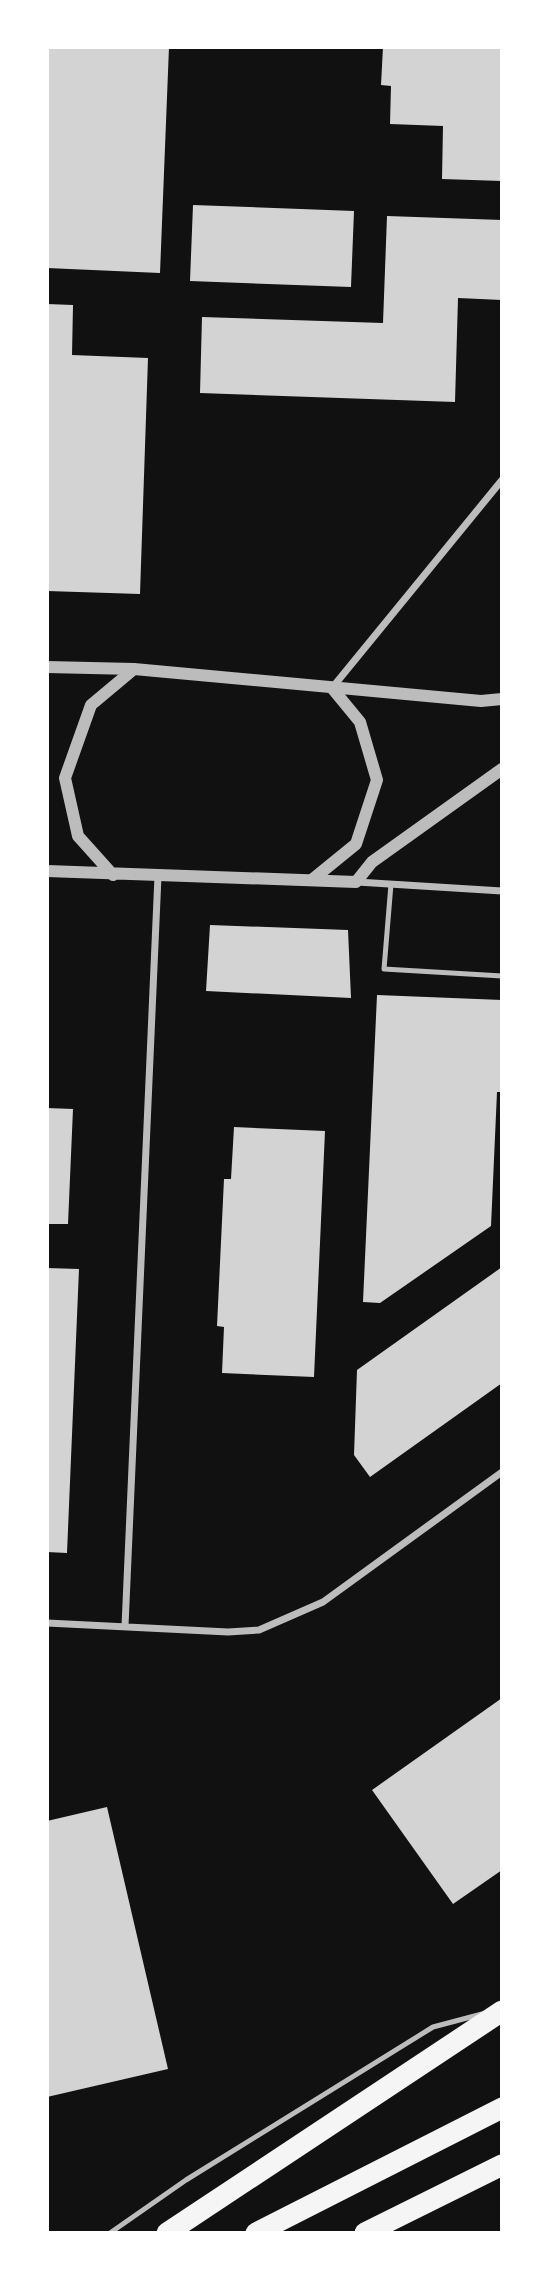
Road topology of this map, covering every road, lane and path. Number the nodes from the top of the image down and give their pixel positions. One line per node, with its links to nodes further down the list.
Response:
1 (502, 480): 4 (street)
2 (47, 667): 3 (street)
3 (134, 669): 4 (street); 8 (street)
4 (332, 688): 5 (street); 10 (street)
5 (502, 699)
6 (502, 769): 11 (street)
7 (47, 872): 8 (street)
8 (113, 875): 9 (street)
9 (158, 876): 10 (street); 17 (street)
10 (313, 879): 11 (street)
11 (356, 882): 12 (street)
12 (391, 884): 13 (street); 14 (lane)
13 (502, 891)
14 (502, 976)
15 (502, 1472): 17 (street)
16 (47, 1623): 17 (street)
17 (125, 1626)
18 (502, 2009): 21 (lane); 22 (highway)
19 (502, 2108): 23 (highway)
20 (502, 2165): 24 (highway)
21 (110, 2233)
22 (167, 2233)
23 (256, 2233)
24 (365, 2233)

